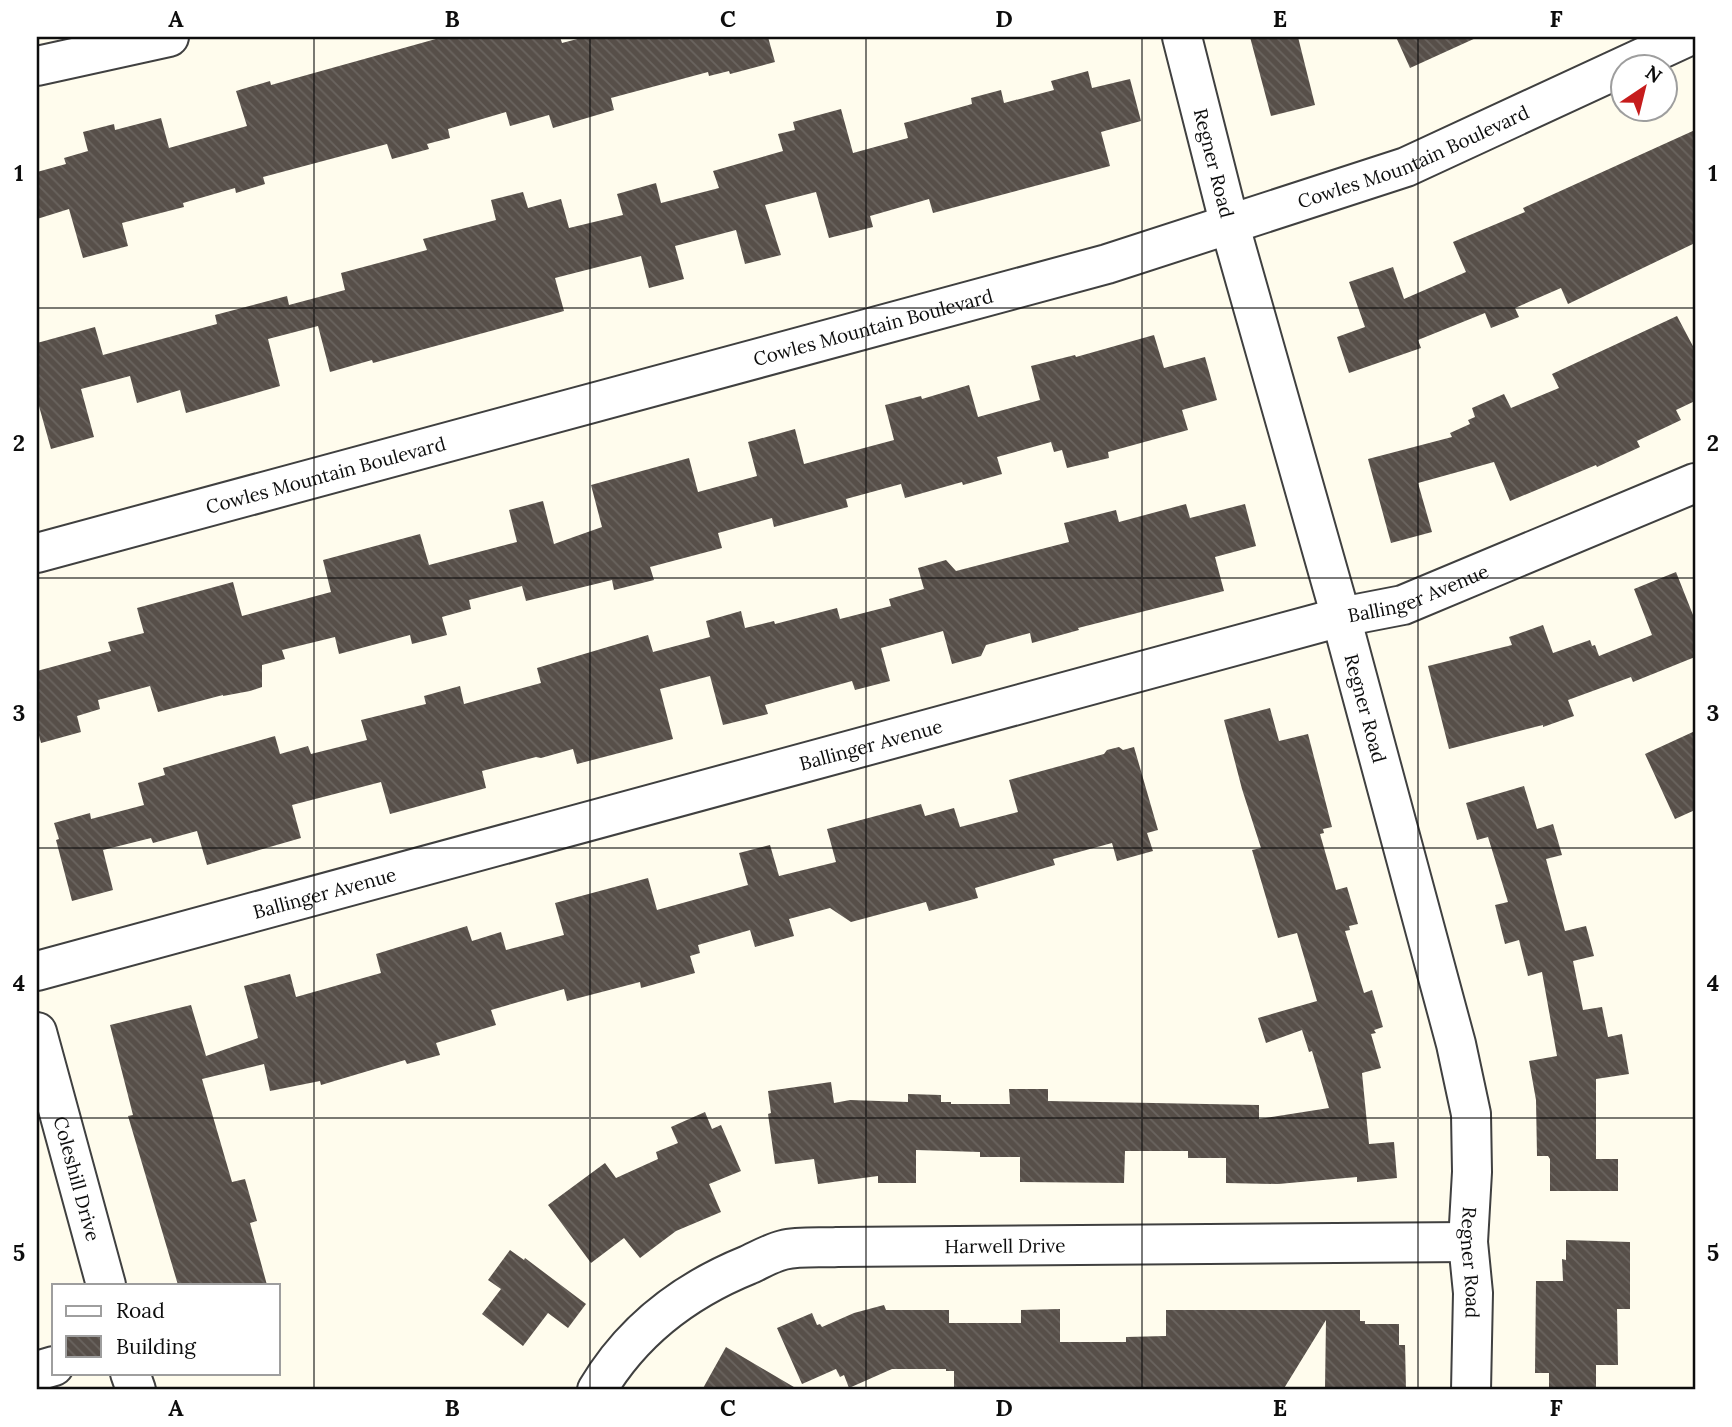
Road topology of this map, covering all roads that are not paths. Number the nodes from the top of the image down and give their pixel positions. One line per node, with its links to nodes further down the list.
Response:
1 (169, 37): 4 (street)
2 (1182, 37): 5 (street, Regner Road)
3 (1687, 37): 5 (street, Cowles Mountain Boulevard)
4 (37, 66)
5 (1230, 226): 7 (street, Cowles Mountain Boulevard); 8 (street, Regner Road)
6 (1695, 483): 8 (street, Ballinger Avenue)
7 (37, 553)
8 (1341, 617): 9 (street, Ballinger Avenue); 11 (street, Regner Road)
9 (37, 971)
10 (37, 1032): 12 (street, Coleshill Drive)
11 (1468, 1242): 13 (street, Harwell Drive); 14 (street, Regner Road)
12 (106, 1284)
13 (597, 1390)
14 (1471, 1390)

